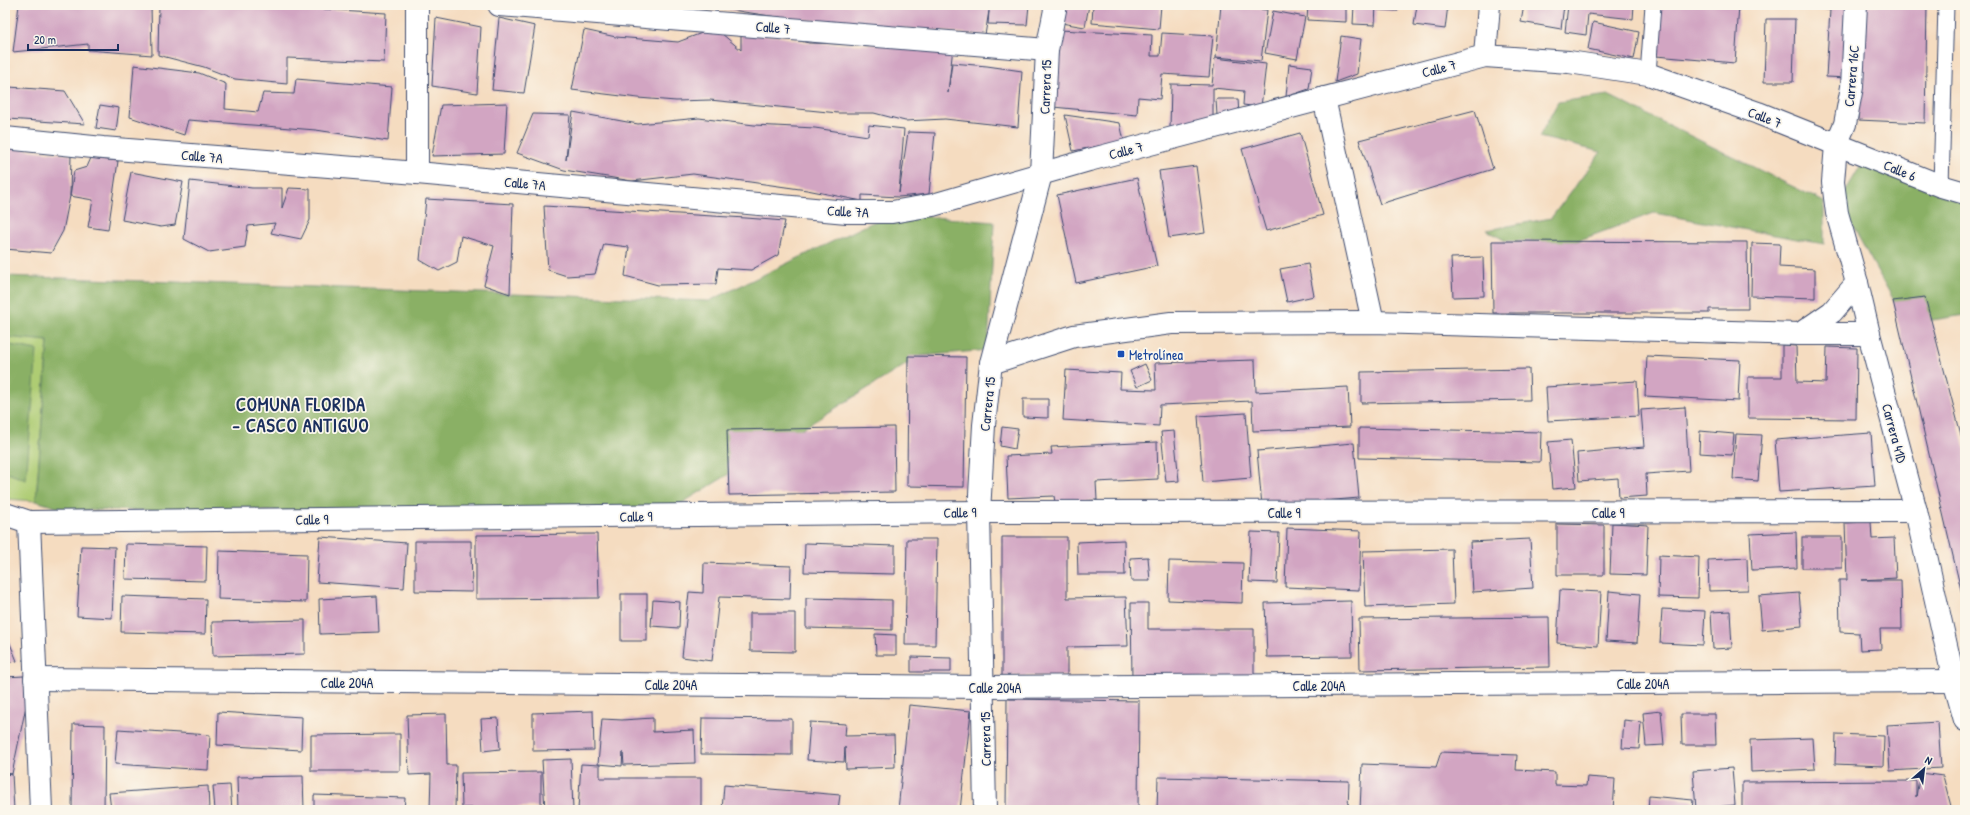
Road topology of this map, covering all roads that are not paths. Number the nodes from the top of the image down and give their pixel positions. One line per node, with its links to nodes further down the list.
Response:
1 (418, 5): 14 (street)
2 (499, 5): 8 (street, Calle 7)
3 (1056, 5): 8 (street, Carrera 15)
4 (1489, 5): 9 (street)
5 (1653, 5): 10 (lane)
6 (1856, 5): 13 (street, Carrera 16C)
7 (1946, 5): 16 (lane)
8 (1047, 50): 15 (street, Carrera 15)
9 (1485, 56): 10 (street, Calle 7); 11 (street, Calle 7)
10 (1648, 74): 13 (street, Calle 7)
11 (1324, 98): 15 (street, Calle 7); 19 (street)
12 (5, 138): 14 (street, Calle 7A)
13 (1836, 145): 16 (street, Calle 6); 18 (street, Carrera 41D)
14 (417, 173): 15 (street, Calle 7A)
15 (1041, 174): 22 (street, Carrera 15)
16 (1940, 186): 17 (street, Calle 6)
17 (1965, 193)
18 (1857, 283): 20 (street); 21 (street, Carrera 41D)
19 (1373, 322): 20 (street); 22 (street)
20 (1800, 334): 21 (street)
21 (1869, 334): 23 (street, Carrera 41D)
22 (991, 363): 24 (street, Carrera 15)
23 (1916, 511): 24 (street, Calle 9); 28 (street, Carrera 41D)
24 (979, 512): 26 (street, Calle 9); 29 (street, Carrera 15)
25 (5, 514): 26 (street, Calle 9)
26 (29, 522): 27 (street)
27 (35, 679): 29 (street, Calle 204A); 31 (street)
28 (1954, 681): 29 (street, Calle 204A); 30 (street, Carrera 41D)
29 (984, 687): 32 (street, Carrera 15)
30 (1965, 720)
31 (41, 810)
32 (985, 810)

